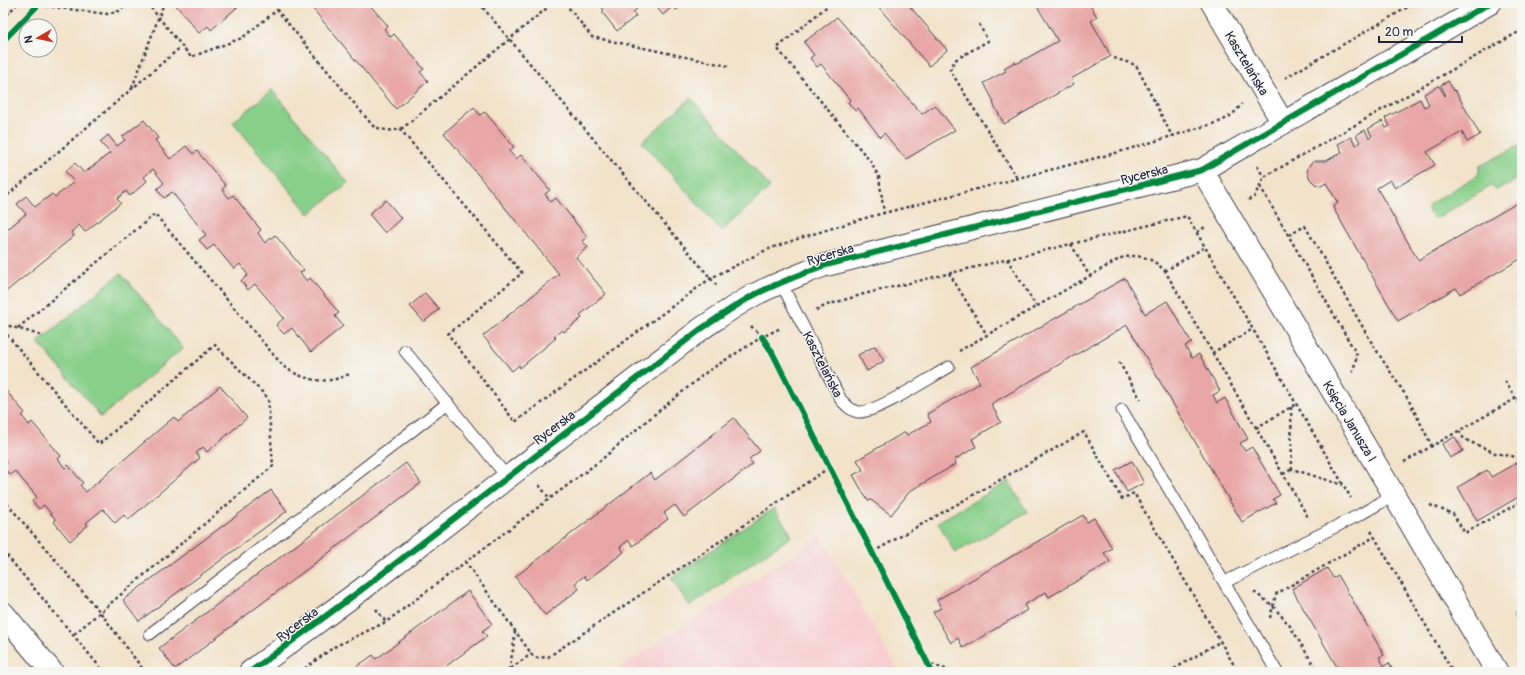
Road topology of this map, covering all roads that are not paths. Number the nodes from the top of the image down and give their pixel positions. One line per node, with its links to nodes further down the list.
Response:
1 (1212, 3): 3 (street, Kasztelańska)
2 (1490, 3): 3 (street, Rycerska)
3 (1283, 123): 4 (street, Rycerska)
4 (1202, 170): 5 (street, Rycerska); 11 (street, Księcia Janusza I)
5 (781, 283): 7 (lane, Kasztelańska); 10 (street, Rycerska)
6 (405, 351): 8 (lane)
7 (949, 367)
8 (448, 403): 10 (lane); 14 (lane)
9 (1122, 410): 12 (lane)
10 (507, 477): 16 (street, Rycerska)
11 (1394, 495): 12 (lane); 18 (street, Księcia Janusza I)
12 (1225, 582): 17 (lane)
13 (3, 613): 15 (street)
14 (150, 634)
15 (52, 672)
16 (250, 672)
17 (1277, 672)
18 (1497, 672)

